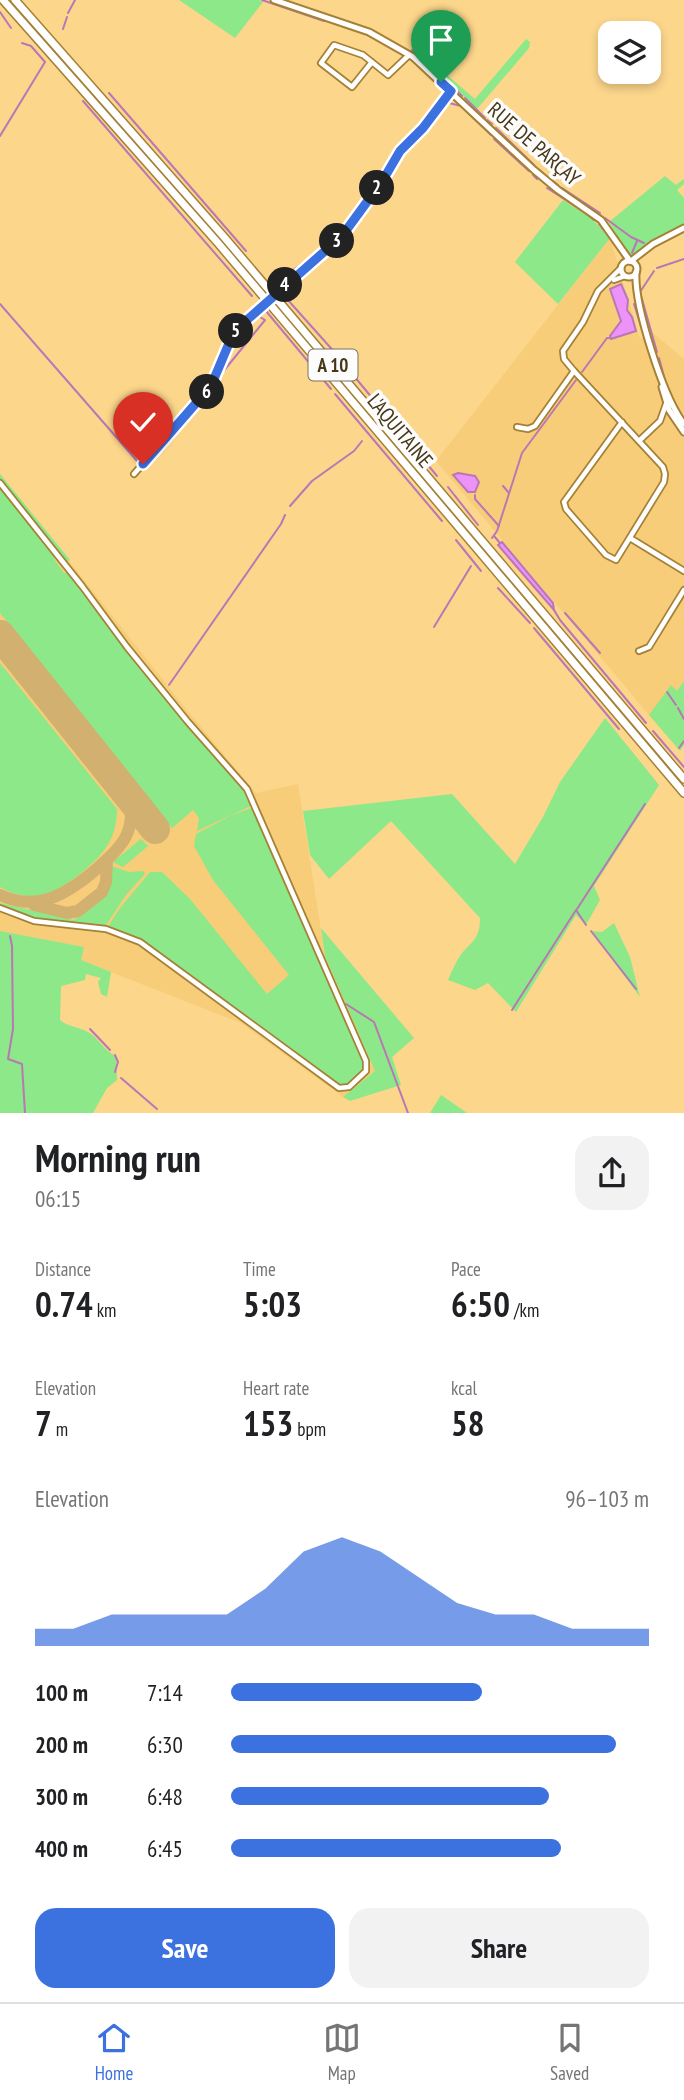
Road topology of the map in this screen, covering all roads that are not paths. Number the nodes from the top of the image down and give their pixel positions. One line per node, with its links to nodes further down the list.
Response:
1 (3, 0): 30 (highway, L'AQUITAINE / A 10)
2 (15, 0): 29 (highway, L'AQUITAINE / A 10)
3 (274, 0): 4 (street, RUE DE PARÇAY)
4 (410, 55): 5 (street); 6 (street, RUE DE PARÇAY)
5 (372, 62): 5 (street)
6 (451, 91): 8 (street, RUE DE PARÇAY); 23 (street, bridge)
7 (684, 228): 9 (street)
8 (618, 244): 10 (street, RUE DE PARÇAY); 11 (street, RUE DE PARÇAY)
9 (653, 244): 10 (street); 12 (street)
10 (631, 261): 11 (street); 12 (street, RUE DE PARÇAY)
11 (622, 267): 13 (street, RUE DE PARÇAY); 14 (street)
12 (636, 269): 13 (street); 15 (street)
13 (625, 276): 14 (street); 15 (street, RUE DE PARÇAY)
14 (607, 283): 16 (street)
15 (638, 299): 17 (street)
16 (574, 371): 18 (street); 20 (street)
17 (670, 412): 19 (street); 21 (street); 22 (street)
18 (622, 422): 22 (street); 25 (street)
19 (684, 425)
20 (517, 427)
21 (684, 432)
22 (639, 441): 25 (street)
23 (134, 474)
24 (0, 483): 31 (street)
25 (630, 538): 26 (street)
26 (684, 571)
27 (684, 590): 28 (street)
28 (639, 651)
29 (684, 779)
30 (684, 793)
31 (0, 908)

